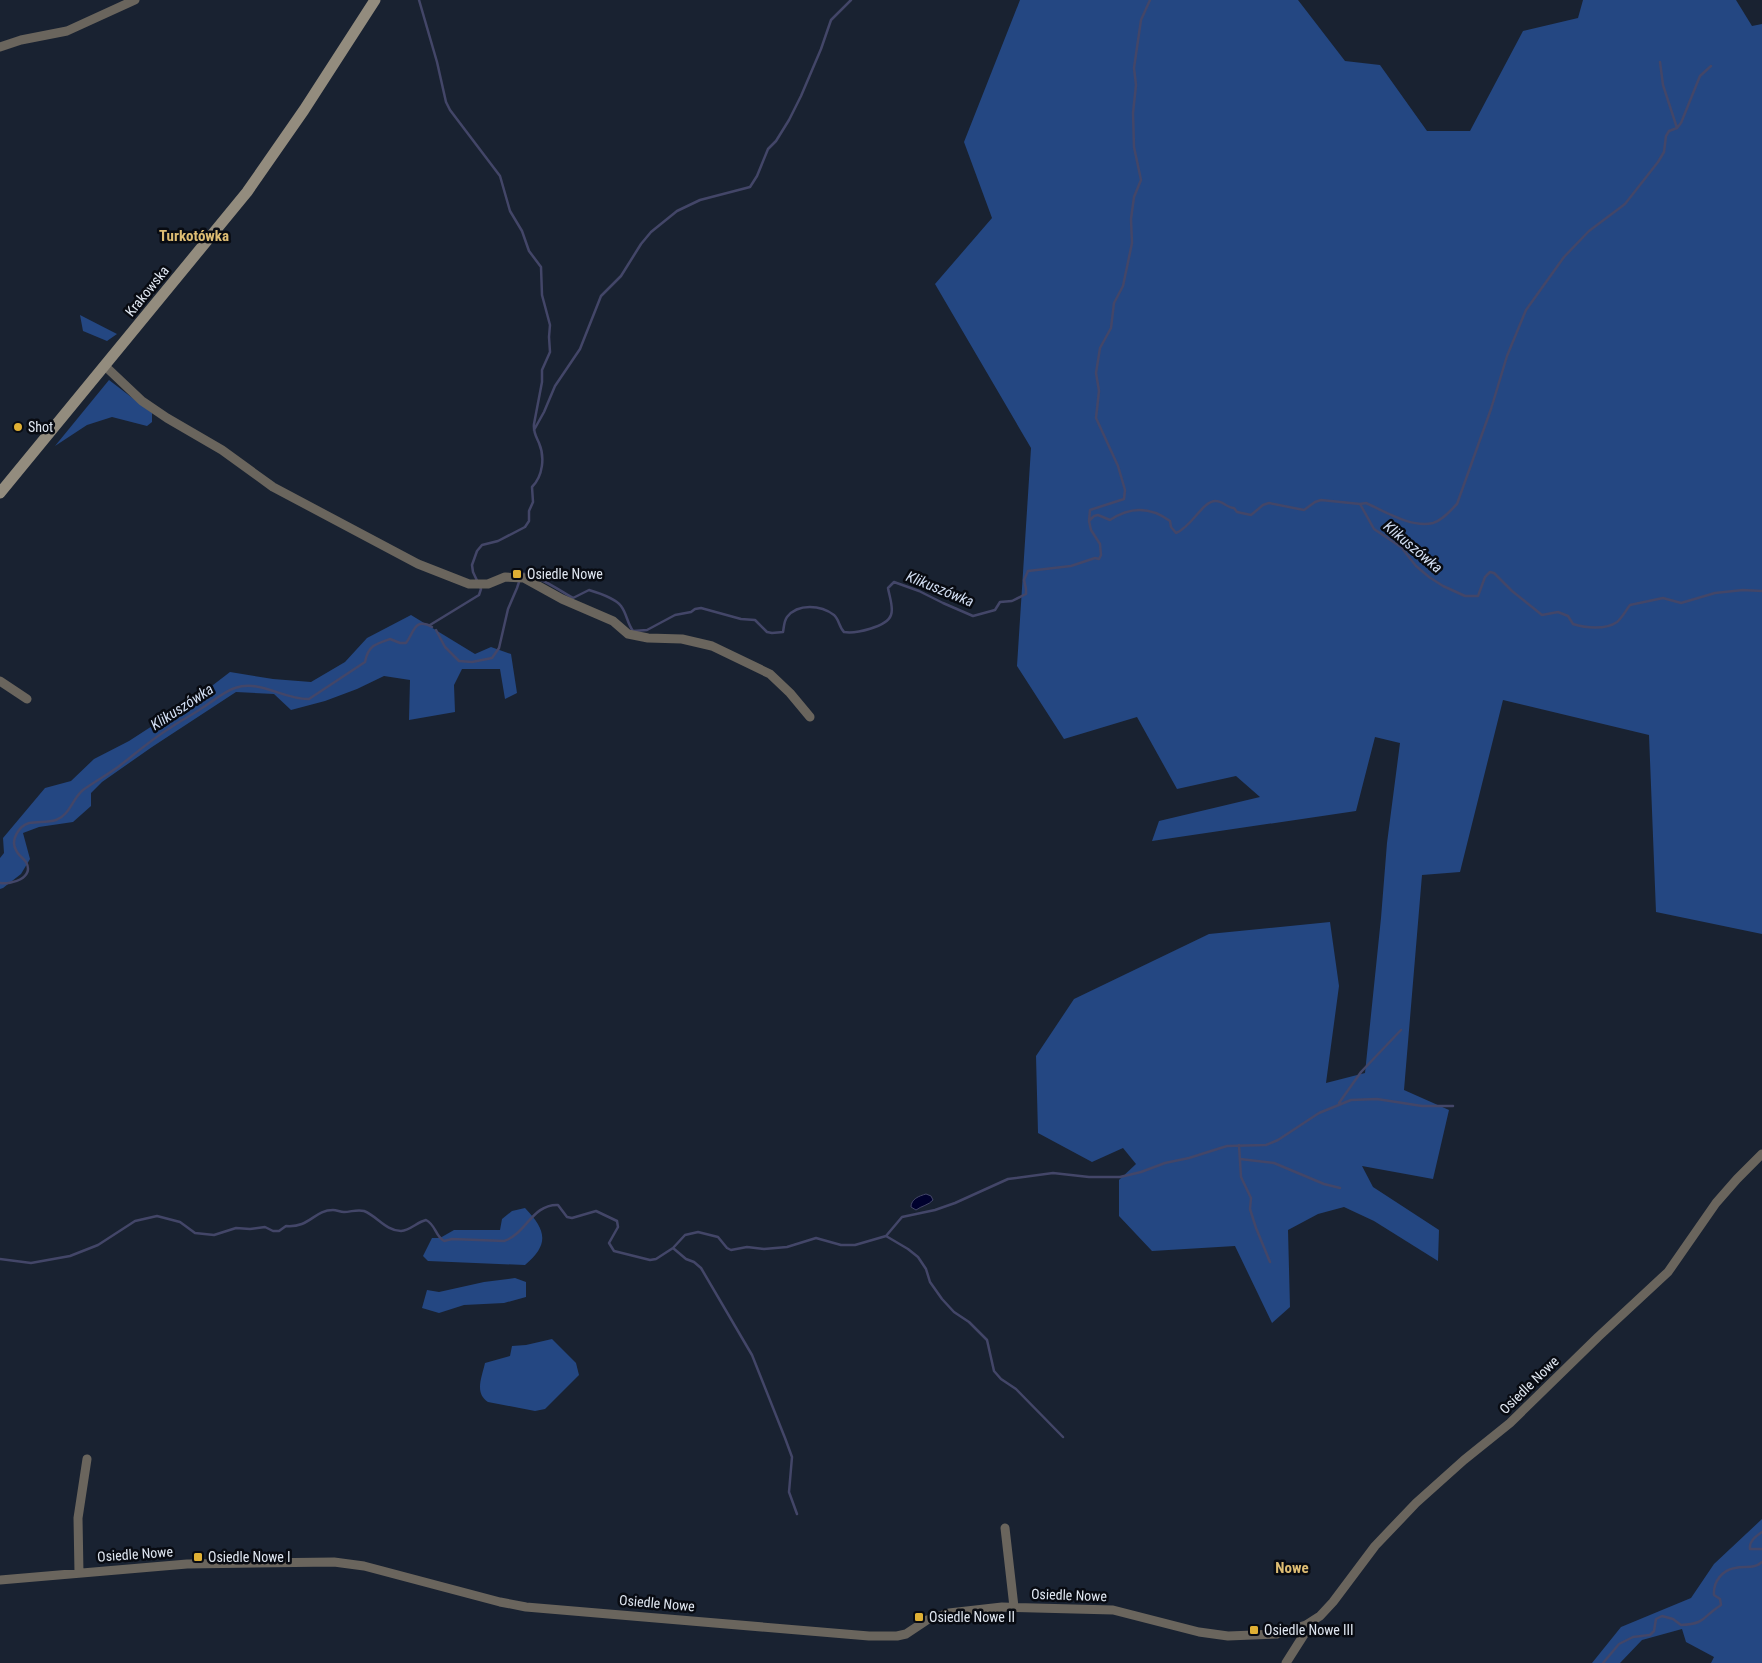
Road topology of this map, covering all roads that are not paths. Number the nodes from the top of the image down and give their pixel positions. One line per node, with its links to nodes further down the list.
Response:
1 (135, 0): 3 (street)
2 (375, 0): 4 (main road, Krakowska)
3 (0, 46)
4 (105, 366): 5 (main road, Krakowska); 8 (street)
5 (1, 491)
6 (0, 681): 7 (street)
7 (27, 699)
8 (810, 717)
9 (1762, 1154): 15 (street, Osiedle Nowe)
10 (87, 1459): 12 (street)
11 (1005, 1528): 14 (street)
12 (79, 1573): 13 (street, Osiedle Nowe); 14 (street, Osiedle Nowe)
13 (0, 1580)
14 (1014, 1607): 15 (street, Osiedle Nowe)
15 (1306, 1625): 16 (street, Osiedle Nowe)
16 (1286, 1663)

